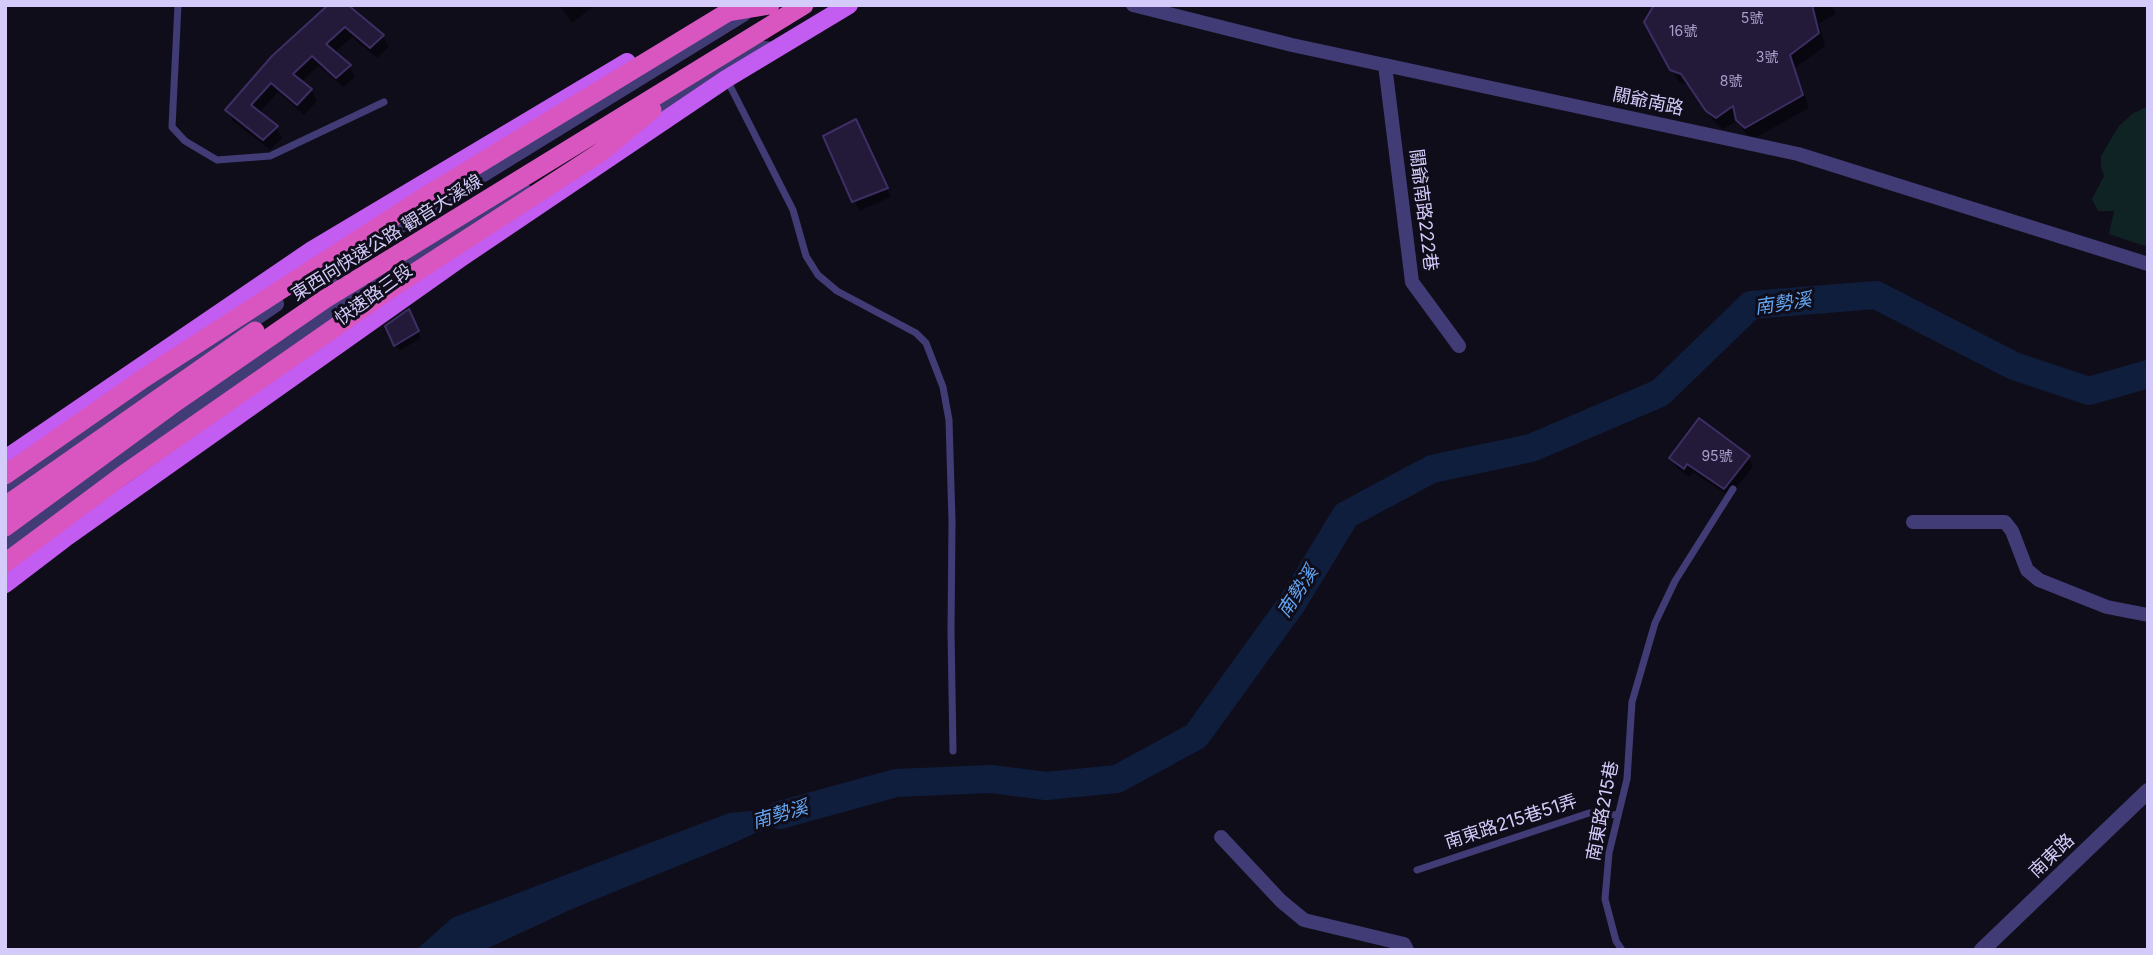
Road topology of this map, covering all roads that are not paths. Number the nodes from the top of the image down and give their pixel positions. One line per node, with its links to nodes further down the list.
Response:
1 (178, 5): 12 (lane)
2 (724, 5): 9 (main road)
3 (757, 5): 9 (street)
4 (771, 5): 19 (highway, bridge)
5 (779, 5): 22 (highway, 東西向快速公路 觀音大溪線, bridge)
6 (804, 5): 11 (highway, 東西向快速公路 觀音大溪線, bridge)
7 (849, 5): 11 (main road, 快速路三段)
8 (1133, 5): 10 (street, 關爺南路)
9 (703, 28): 11 (lane); 13 (main road); 15 (street)
10 (1385, 65): 14 (street, 關爺南路); 18 (street, 關爺南路222巷)
11 (720, 69): 16 (street, 快速路三段); 17 (main road, 快速路三段); 25 (highway, 東西向快速公路 觀音大溪線, bridge); 28 (highway, bridge); 31 (lane)
12 (384, 102)
13 (312, 250): 15 (street); 19 (main road)
14 (2148, 264)
15 (326, 271): 16 (street); 19 (street)
16 (346, 300): 17 (street); 23 (street, 快速路三段)
17 (365, 328): 26 (main road, 快速路三段)
18 (1459, 346)
19 (10, 467): 20 (street); 23 (street)
20 (5, 488)
21 (1733, 489): 33 (lane, 南東路215巷)
22 (5, 506)
23 (45, 512): 26 (street); 27 (street, 快速路三段)
24 (1913, 522): 30 (street)
25 (5, 527)
26 (64, 539): 29 (main road, 快速路三段)
27 (5, 543)
28 (5, 563)
29 (5, 584)
30 (2148, 615)
31 (953, 751)
32 (2148, 791): 38 (street, 南東路)
33 (1617, 815): 35 (lane, 南東路215巷51弄); 37 (lane, 南東路215巷)
34 (1221, 837): 36 (street)
35 (1417, 870)
36 (1407, 950)
37 (1622, 950)
38 (1982, 950)

